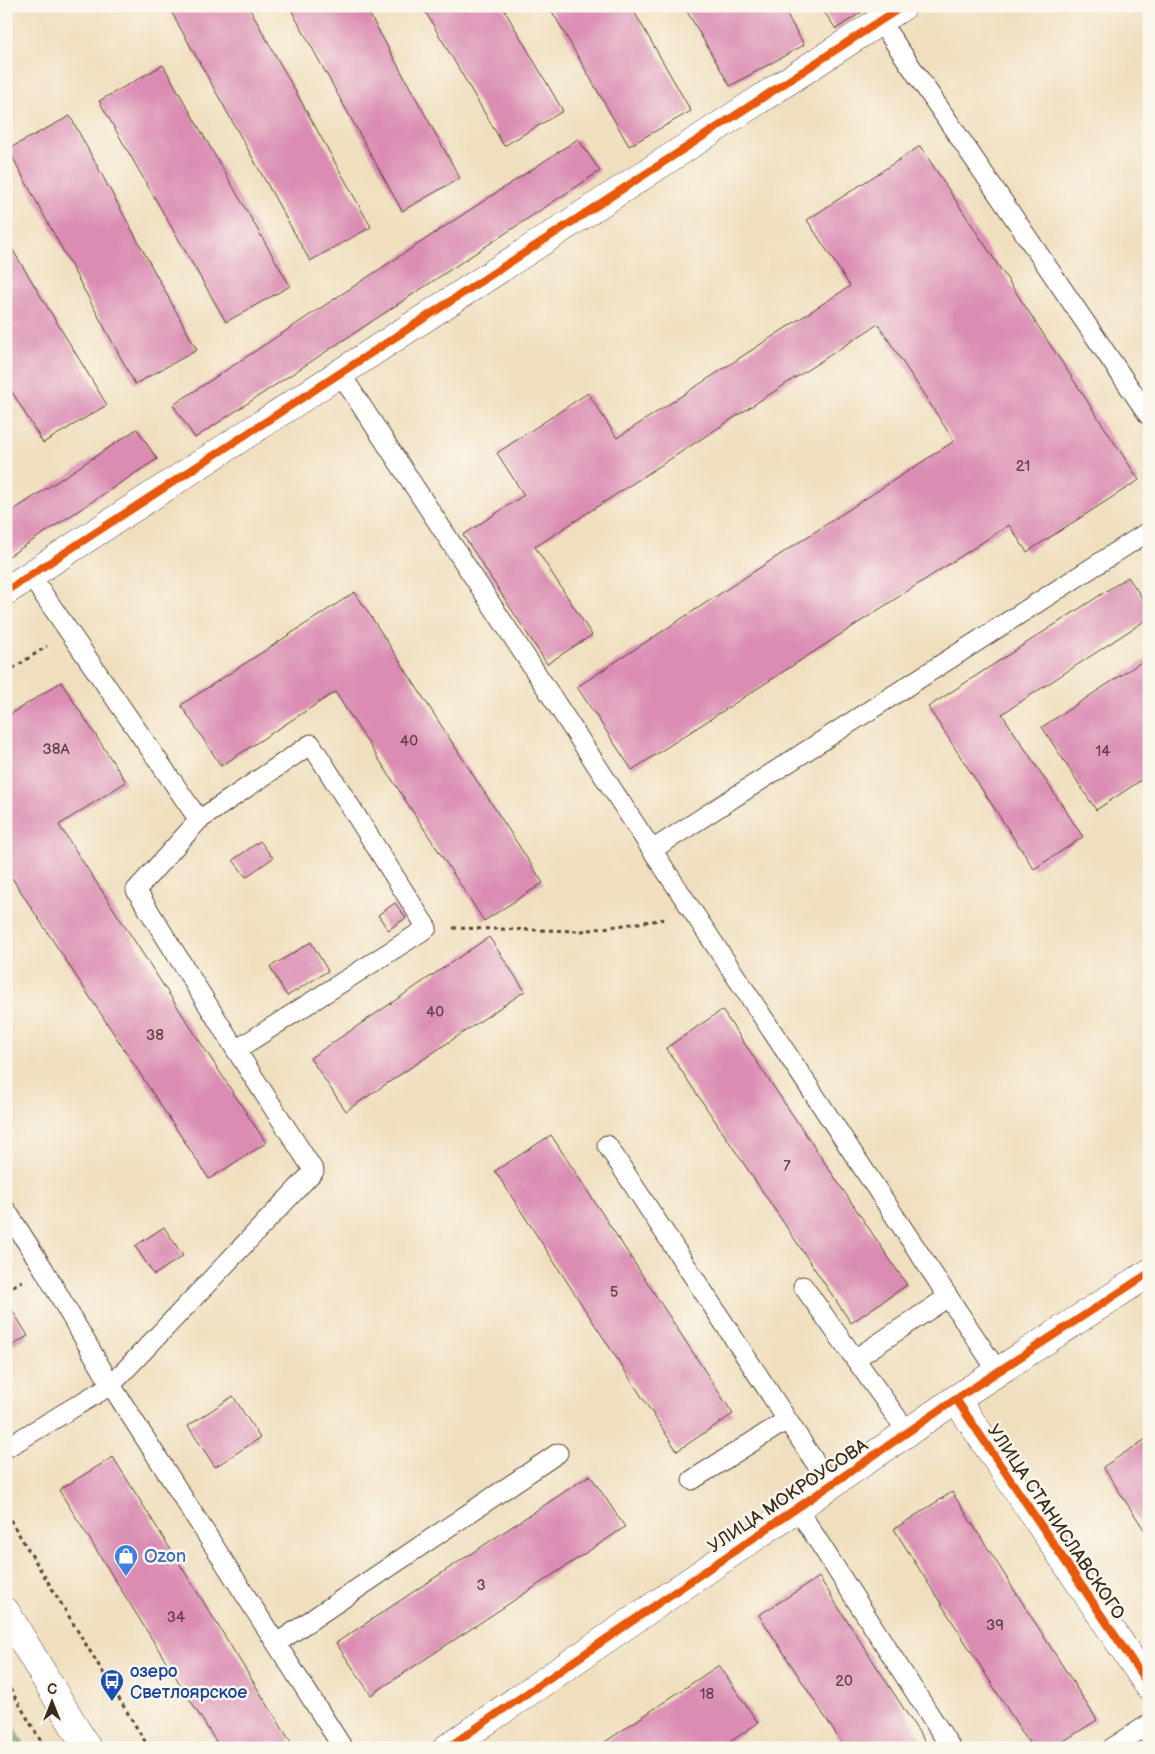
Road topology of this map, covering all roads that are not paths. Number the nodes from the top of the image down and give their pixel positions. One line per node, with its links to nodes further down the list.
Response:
1 (902, 6): 2 (street)
2 (880, 21): 3 (street); 4 (lane)
3 (340, 374): 6 (street); 9 (lane)
4 (1149, 416)
5 (1149, 532): 9 (lane)
6 (30, 576): 7 (street); 8 (lane)
7 (6, 591)
8 (199, 820): 10 (lane); 10 (lane)
9 (652, 850): 15 (lane)
10 (236, 1050): 18 (lane)
11 (607, 1145): 20 (lane)
12 (6, 1210): 18 (lane)
13 (1149, 1273): 17 (street, УЛИЦА МОКРОУСОВА)
14 (803, 1286): 16 (lane)
15 (948, 1297): 16 (lane); 17 (lane)
16 (855, 1359): 21 (lane)
17 (998, 1372): 19 (street, УЛИЦА МОКРОУСОВА)
18 (111, 1385): 22 (lane); 28 (lane)
19 (956, 1399): 21 (street, УЛИЦА МОКРОУСОВА); 29 (street, УЛИЦА СТАНИСЛАВСКОГО)
20 (787, 1420): 24 (lane); 25 (lane)
21 (908, 1433): 25 (street, УЛИЦА МОКРОУСОВА)
22 (6, 1448)
23 (558, 1453): 28 (lane)
24 (692, 1480)
25 (830, 1485): 26 (street, УЛИЦА МОКРОУСОВА)
26 (797, 1508): 33 (street, УЛИЦА МОКРОУСОВА); 34 (lane)
27 (6, 1612): 31 (street)
28 (277, 1643): 32 (lane)
29 (1149, 1686)
30 (1149, 1724): 35 (lane)
31 (87, 1748)
32 (343, 1748)
33 (447, 1748)
34 (951, 1748)
35 (1112, 1748)

